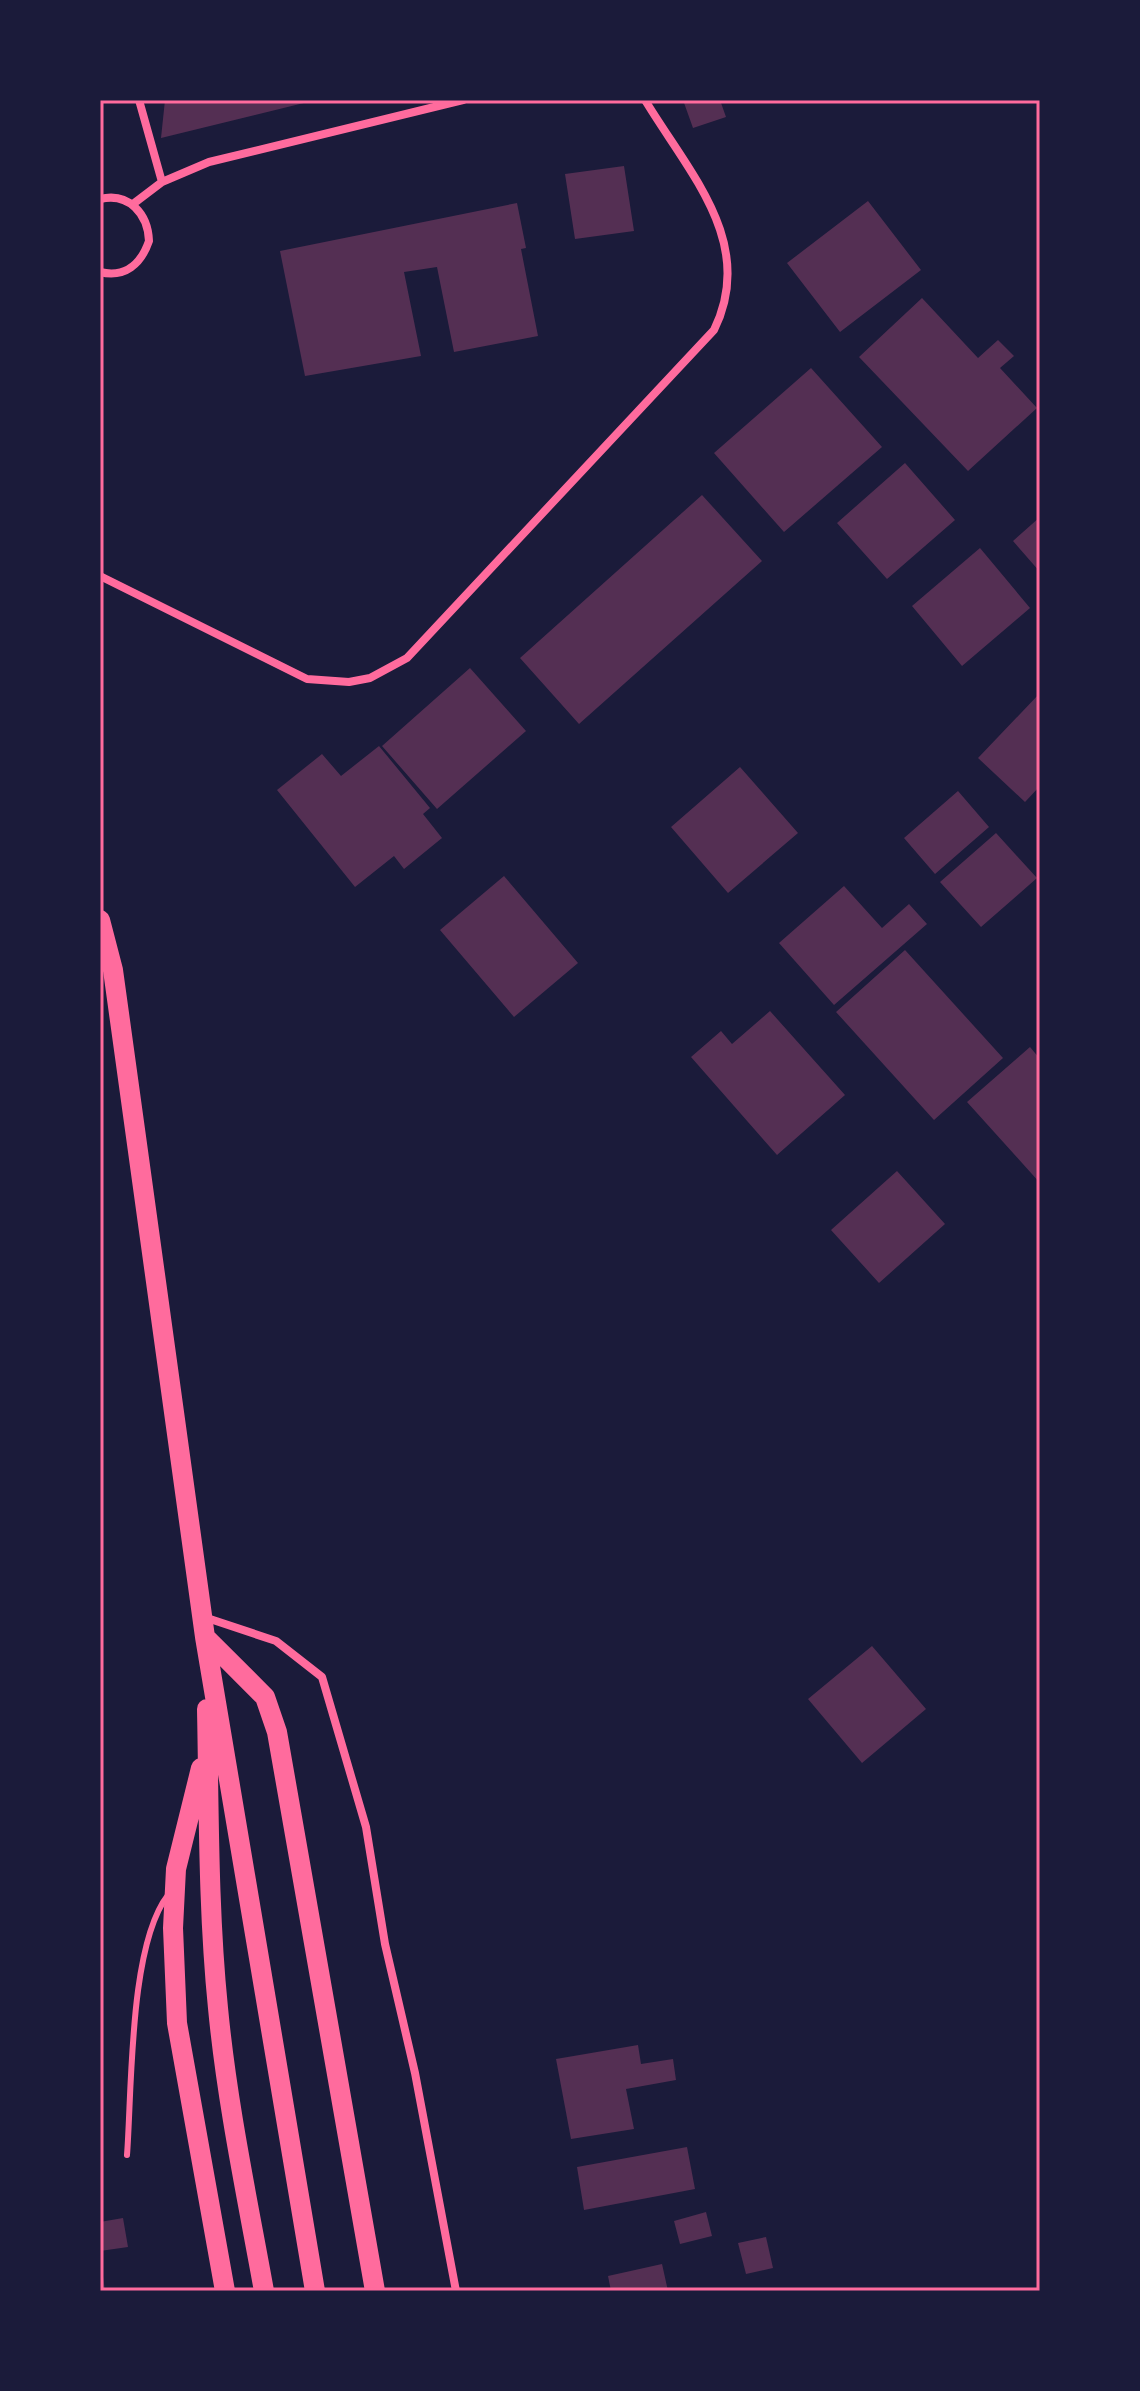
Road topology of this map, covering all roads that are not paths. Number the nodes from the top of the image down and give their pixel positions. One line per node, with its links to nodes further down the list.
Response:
1 (139, 100): 4 (street)
2 (463, 100): 4 (street)
3 (645, 100): 8 (street)
4 (162, 182): 6 (street)
5 (100, 199): 6 (street)
6 (133, 204): 7 (street)
7 (100, 272)
8 (100, 576)
9 (100, 920): 10 (main road)
10 (202, 1616): 11 (main road); 19 (street)
11 (205, 1637): 12 (main road); 17 (main road); 18 (main road)
12 (208, 1741): 13 (main road); 16 (main road)
13 (175, 1886): 14 (lane); 15 (main road)
14 (127, 2155)
15 (225, 2291)
16 (264, 2291)
17 (315, 2291)
18 (375, 2291)
19 (456, 2291)

